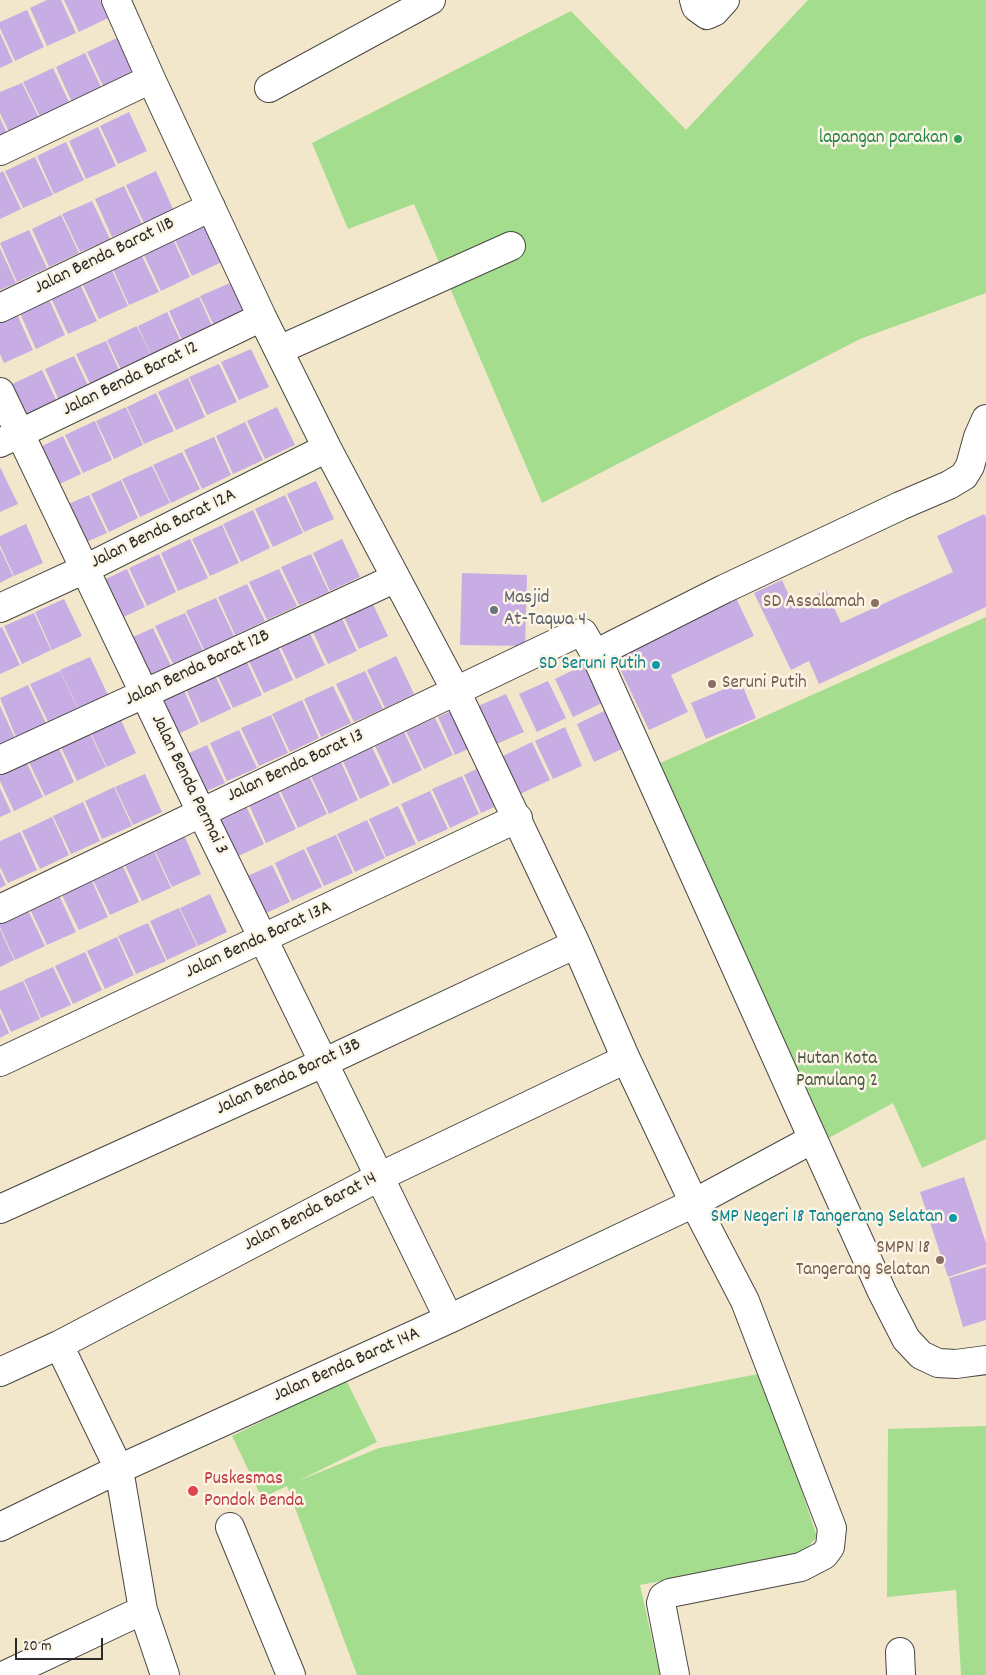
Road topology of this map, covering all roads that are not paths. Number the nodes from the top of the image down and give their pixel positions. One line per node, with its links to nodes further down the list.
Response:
1 (116, 0): 5 (street)
2 (430, 0): 6 (street)
3 (694, 0): 4 (street)
4 (725, 0)
5 (151, 80): 7 (street); 8 (street)
6 (269, 88)
7 (0, 151)
8 (211, 207): 10 (street, Jalan Benda Barat 11B); 11 (street)
9 (511, 246): 12 (street)
10 (0, 308)
11 (262, 317): 12 (street); 15 (street, Jalan Benda Barat 12)
12 (279, 350): 16 (street)
13 (0, 392): 15 (street, Jalan Benda Permai 3)
14 (986, 419): 20 (street)
15 (10, 438): 17 (street, Jalan Benda Permai 3)
16 (327, 448): 17 (street, Jalan Benda Barat 12A); 18 (street)
17 (85, 569): 19 (street, Jalan Benda Barat 12A); 22 (street, Jalan Benda Permai 3)
18 (396, 578): 21 (street); 22 (street, Jalan Benda Barat 12B)
19 (0, 608)
20 (595, 654): 21 (street, Jalan Benda Barat 13); 32 (street)
21 (456, 691): 24 (street, Jalan Benda Barat 13); 25 (street)
22 (144, 694): 23 (street, Jalan Benda Barat 12B); 24 (street, Jalan Benda Permai 3)
23 (0, 760)
24 (200, 812): 26 (street, Jalan Benda Barat 13); 27 (street, Jalan Benda Permai 3)
25 (518, 818): 27 (street, Jalan Benda Barat 13A); 28 (street)
26 (0, 909)
27 (263, 939): 30 (street, Jalan Benda Barat 13A); 31 (street, Jalan Benda Permai 3)
28 (576, 944): 29 (street); 31 (street, Jalan Benda Barat 13B)
29 (626, 1059): 33 (street, Jalan Benda Barat 14); 34 (street)
30 (0, 1062)
31 (323, 1063): 33 (street, Jalan Benda Permai 3); 35 (street, Jalan Benda Barat 13B)
32 (813, 1139): 34 (street, Jalan Benda Barat 14A); 38 (street)
33 (379, 1177): 36 (street, Jalan Benda Permai 3); 37 (street, Jalan Benda Barat 14)
34 (694, 1203): 36 (street, Jalan Benda Barat 14A); 47 (street)
35 (0, 1209)
36 (449, 1319): 40 (street, Jalan Benda Barat 14A)
37 (59, 1345): 39 (street, Jalan Benda Barat 14); 40 (street)
38 (986, 1360)
39 (0, 1372)
40 (119, 1469): 42 (street, Jalan Benda Barat 14A); 43 (street)
41 (230, 1526): 46 (street)
42 (0, 1527)
43 (143, 1610): 44 (street); 45 (street)
44 (6, 1675)
45 (165, 1675)
46 (291, 1675)
47 (675, 1675)

